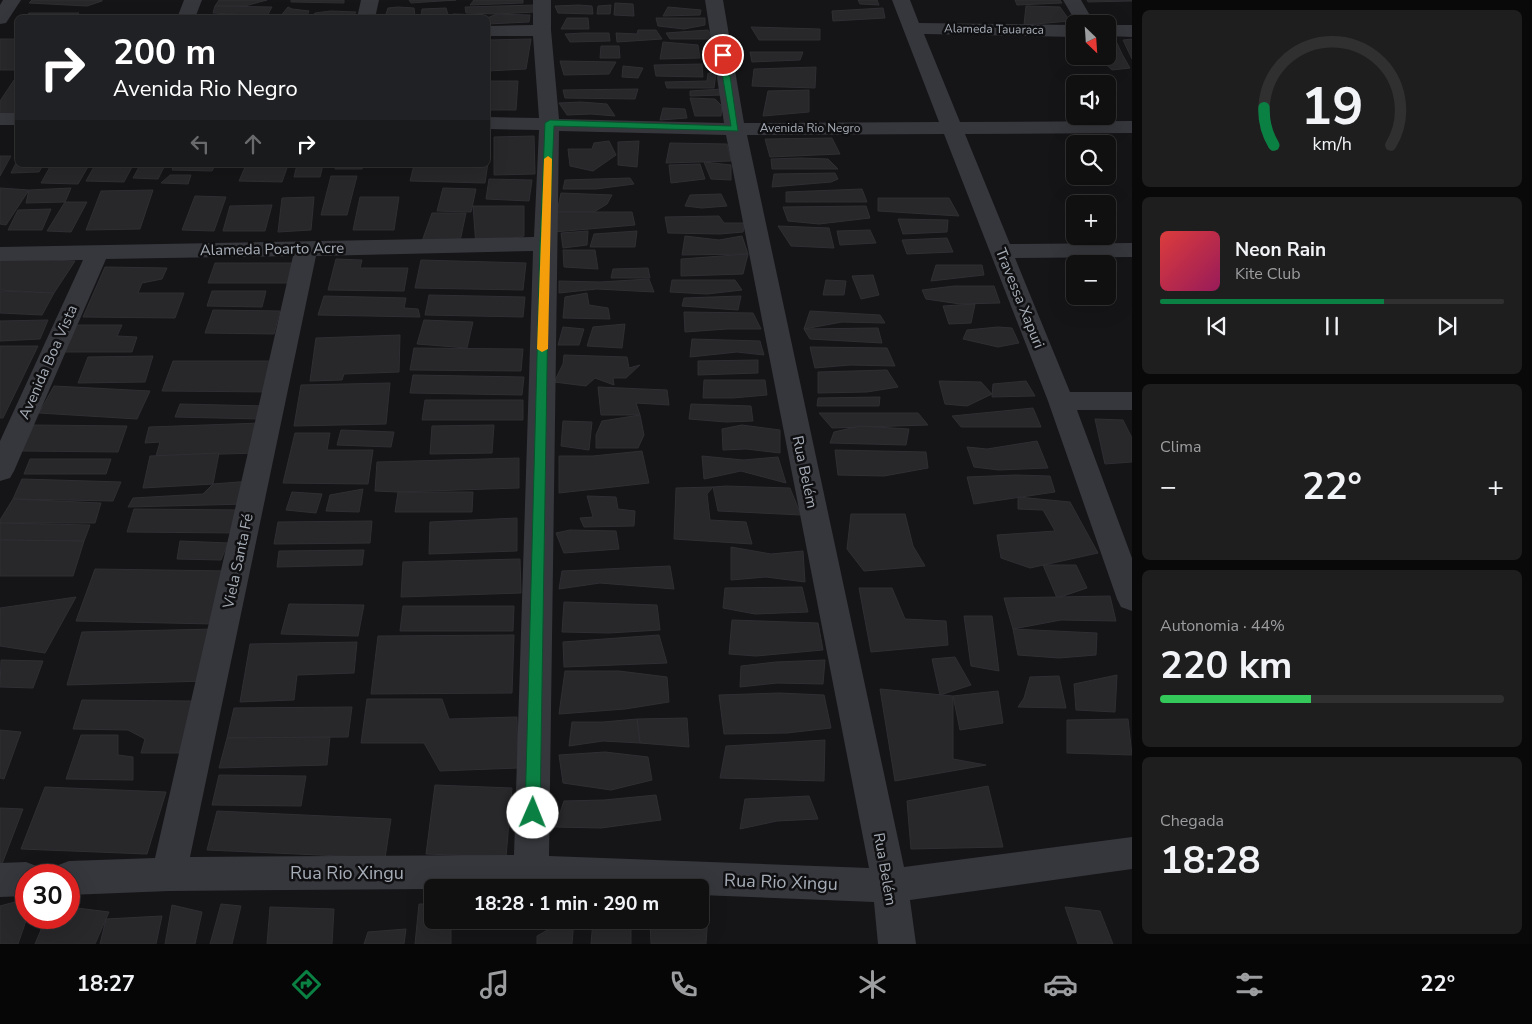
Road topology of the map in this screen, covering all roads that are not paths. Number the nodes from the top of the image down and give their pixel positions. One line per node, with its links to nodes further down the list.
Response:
1 (12, 0): 11 (street)
2 (193, 0): 8 (street)
3 (370, 0): 9 (street)
4 (542, 0): 13 (street)
5 (714, 0): 24 (street, Rua Belém)
6 (901, 0): 12 (street, Travessa Xapuri)
7 (1072, 0): 10 (street)
8 (187, 15)
9 (367, 15)
10 (1081, 15)
11 (3, 27)
12 (912, 28): 15 (street, Alameda Tauaraca); 22 (street, Travessa Xapuri)
13 (542, 30): 14 (street); 21 (street)
14 (490, 31)
15 (1066, 31)
16 (1116, 31): 17 (street)
17 (1132, 31)
18 (0, 119): 19 (street)
19 (15, 119)
20 (490, 123): 21 (street, Avenida Rio Negro)
21 (550, 123): 24 (street, Avenida Rio Negro); 25 (street)
22 (951, 127): 23 (street, Avenida Rio Negro); 24 (street, Avenida Rio Negro); 28 (street, Travessa Xapuri)
23 (1132, 127)
24 (735, 129): 41 (street, Rua Belém)
25 (545, 244): 26 (street, Alameda Poarto Acre); 36 (street)
26 (306, 248): 29 (street, Alameda Poarto Acre); 37 (street, Viela Santa Fé)
27 (1132, 250): 28 (street)
28 (1000, 251): 31 (street, Travessa Xapuri)
29 (97, 253): 30 (street, Alameda Poarto Acre); 33 (street, Avenida Boa Vista)
30 (0, 254)
31 (1061, 401): 32 (street); 34 (street, Travessa Xapuri)
32 (1132, 401)
33 (0, 471)
34 (1132, 599)
35 (1132, 853): 41 (street, Rua Rio Xingu)
36 (531, 872): 37 (street, Rua Rio Xingu); 41 (street, Rua Rio Xingu)
37 (169, 874): 38 (street, Rua Rio Xingu)
38 (80, 878)
39 (15, 879): 40 (street)
40 (0, 880)
41 (890, 886): 42 (street, Rua Belém)
42 (897, 944)

